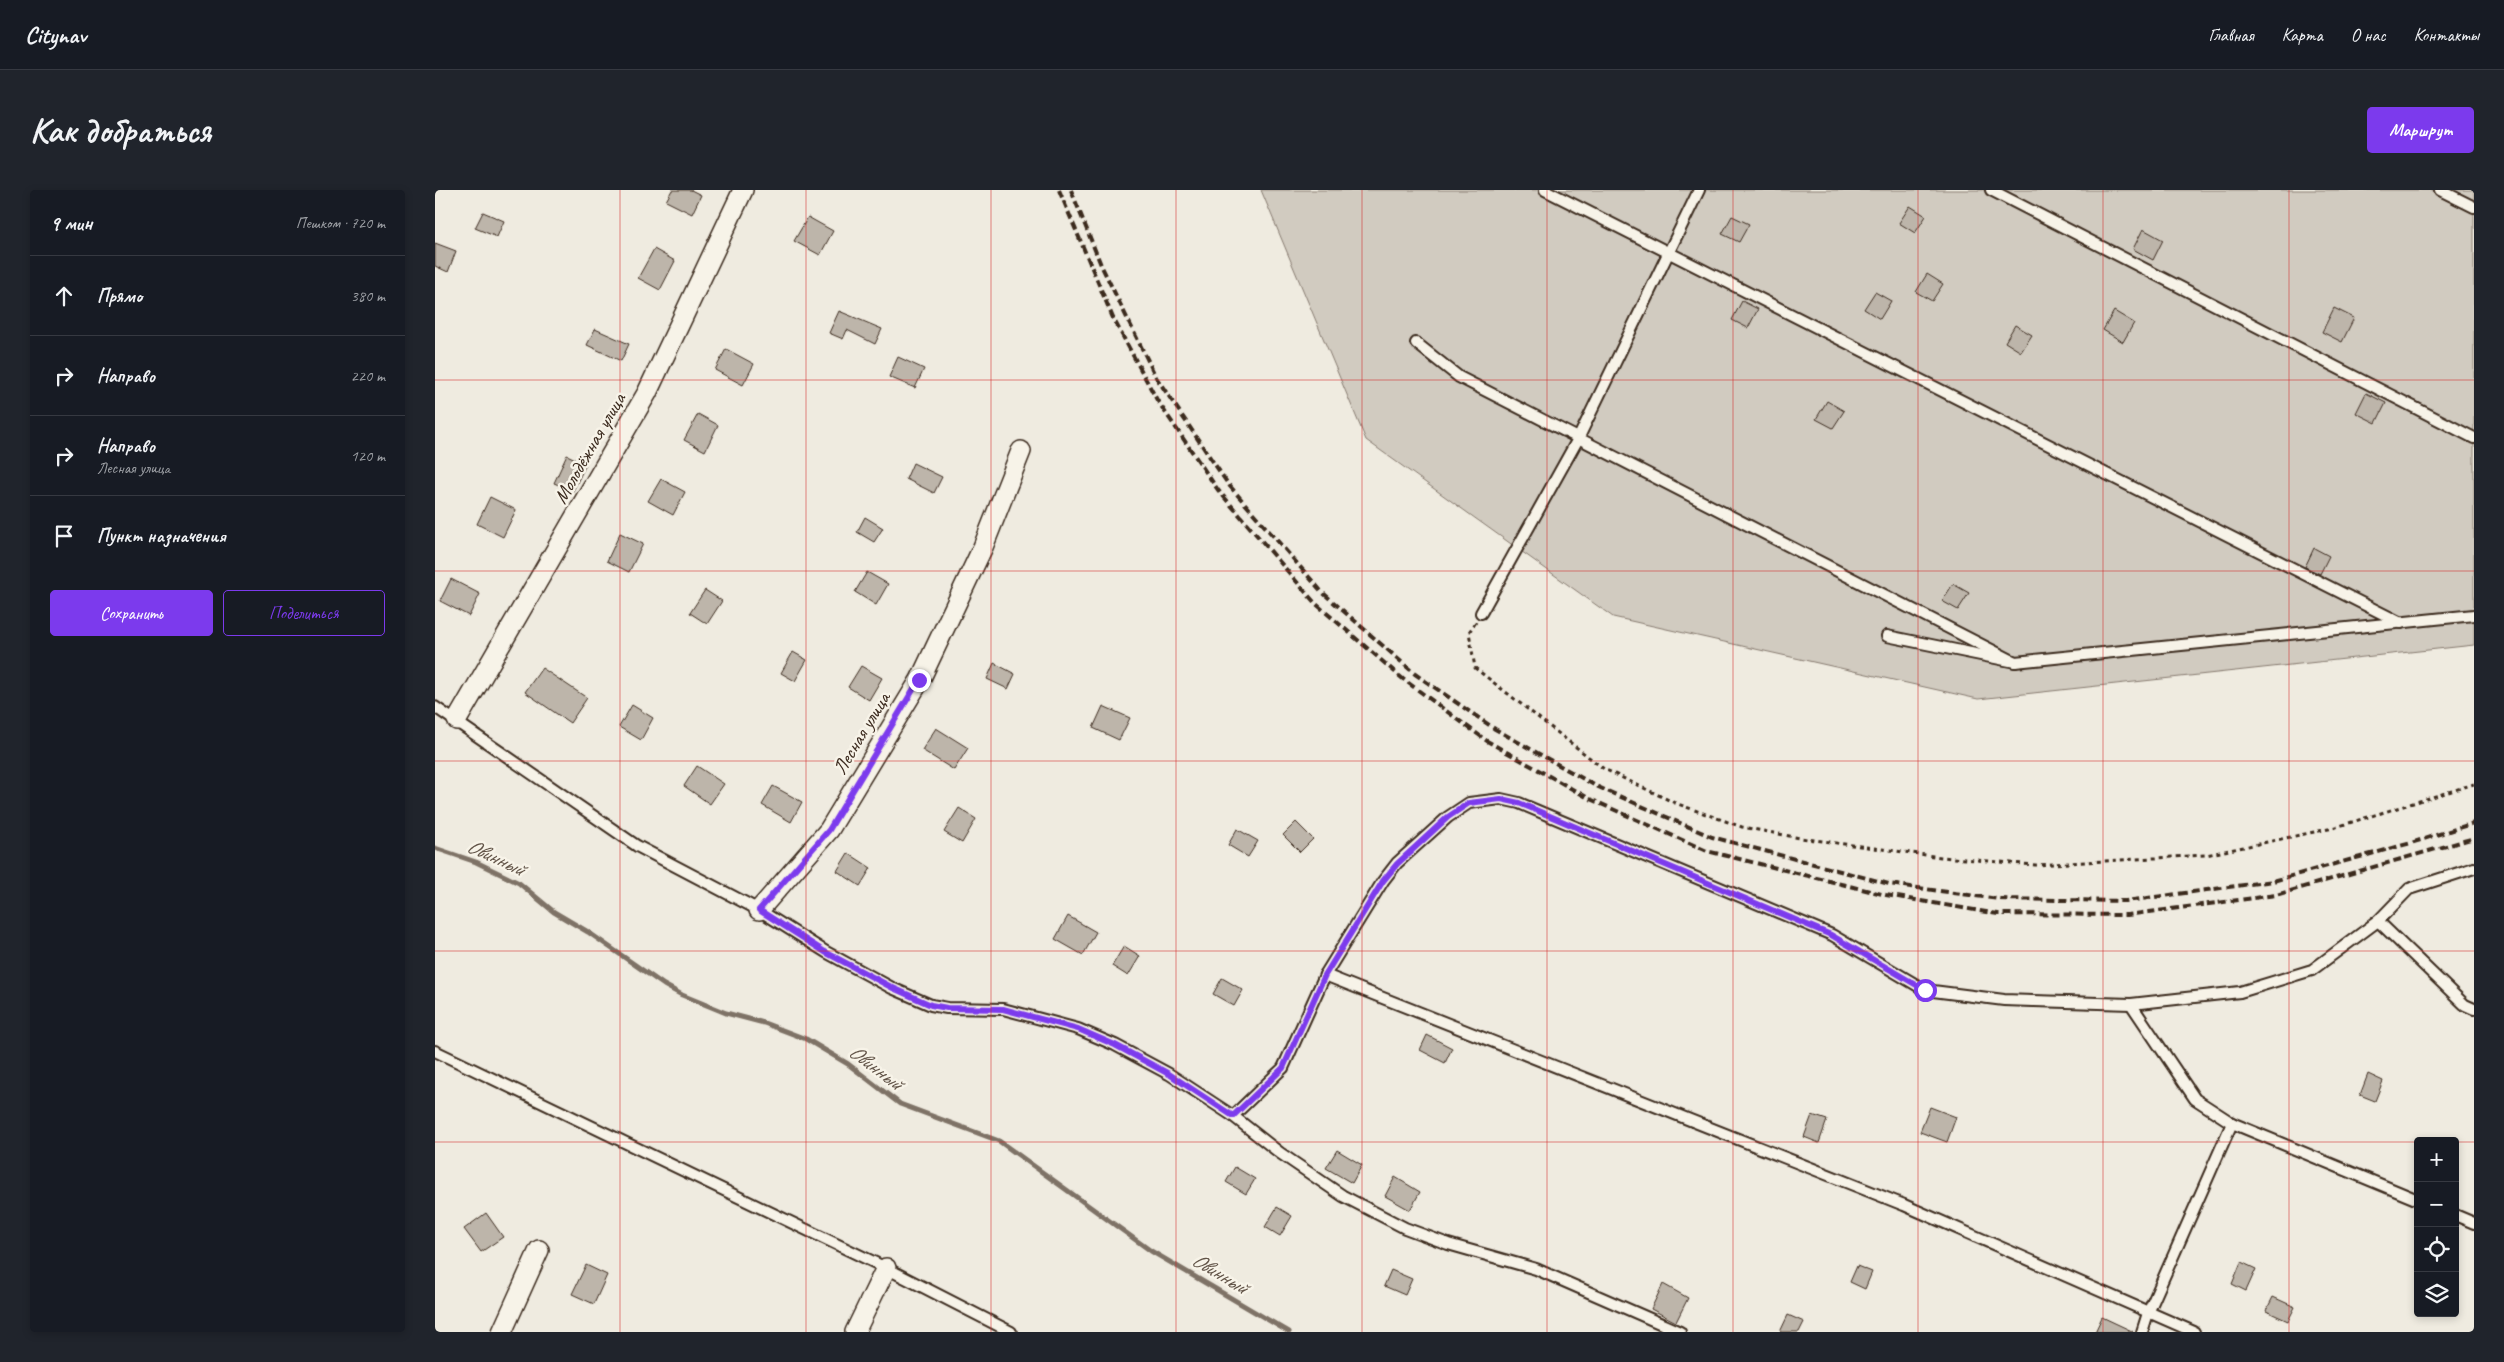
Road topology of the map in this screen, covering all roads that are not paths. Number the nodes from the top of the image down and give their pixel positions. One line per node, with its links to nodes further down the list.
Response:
1 (743, 190): 18 (street, Молодёжная улица)
2 (1545, 190): 7 (lane)
3 (1699, 190): 7 (lane)
4 (1991, 190): 9 (lane)
5 (2440, 190): 6 (lane)
6 (2474, 207)
7 (1669, 252): 10 (lane); 14 (lane)
8 (1416, 343): 10 (lane)
9 (2474, 438)
10 (1578, 439): 12 (lane); 16 (lane)
11 (1021, 451): 20 (street, Лесная улица)
12 (1481, 613)
13 (2474, 615): 14 (lane)
14 (2401, 623): 16 (lane)
15 (1887, 636): 16 (lane)
16 (2015, 662)
17 (435, 707): 18 (lane)
18 (457, 720): 20 (lane)
19 (2474, 868): 21 (lane)
20 (759, 910): 26 (lane)
21 (2378, 921): 23 (lane); 24 (lane)
22 (1325, 975): 23 (lane); 26 (lane); 33 (lane)
23 (2131, 1004): 27 (lane)
24 (2474, 1009)
25 (435, 1052): 32 (lane)
26 (1233, 1116): 37 (lane)
27 (2231, 1123): 28 (lane); 33 (lane)
28 (2414, 1198)
29 (2459, 1217): 30 (lane)
30 (2474, 1223)
31 (539, 1250): 34 (street)
32 (887, 1268): 35 (street); 36 (lane)
33 (2148, 1313): 38 (lane); 39 (lane)
34 (501, 1332)
35 (855, 1332)
36 (1011, 1332)
37 (1680, 1332)
38 (2142, 1332)
39 (2194, 1332)

